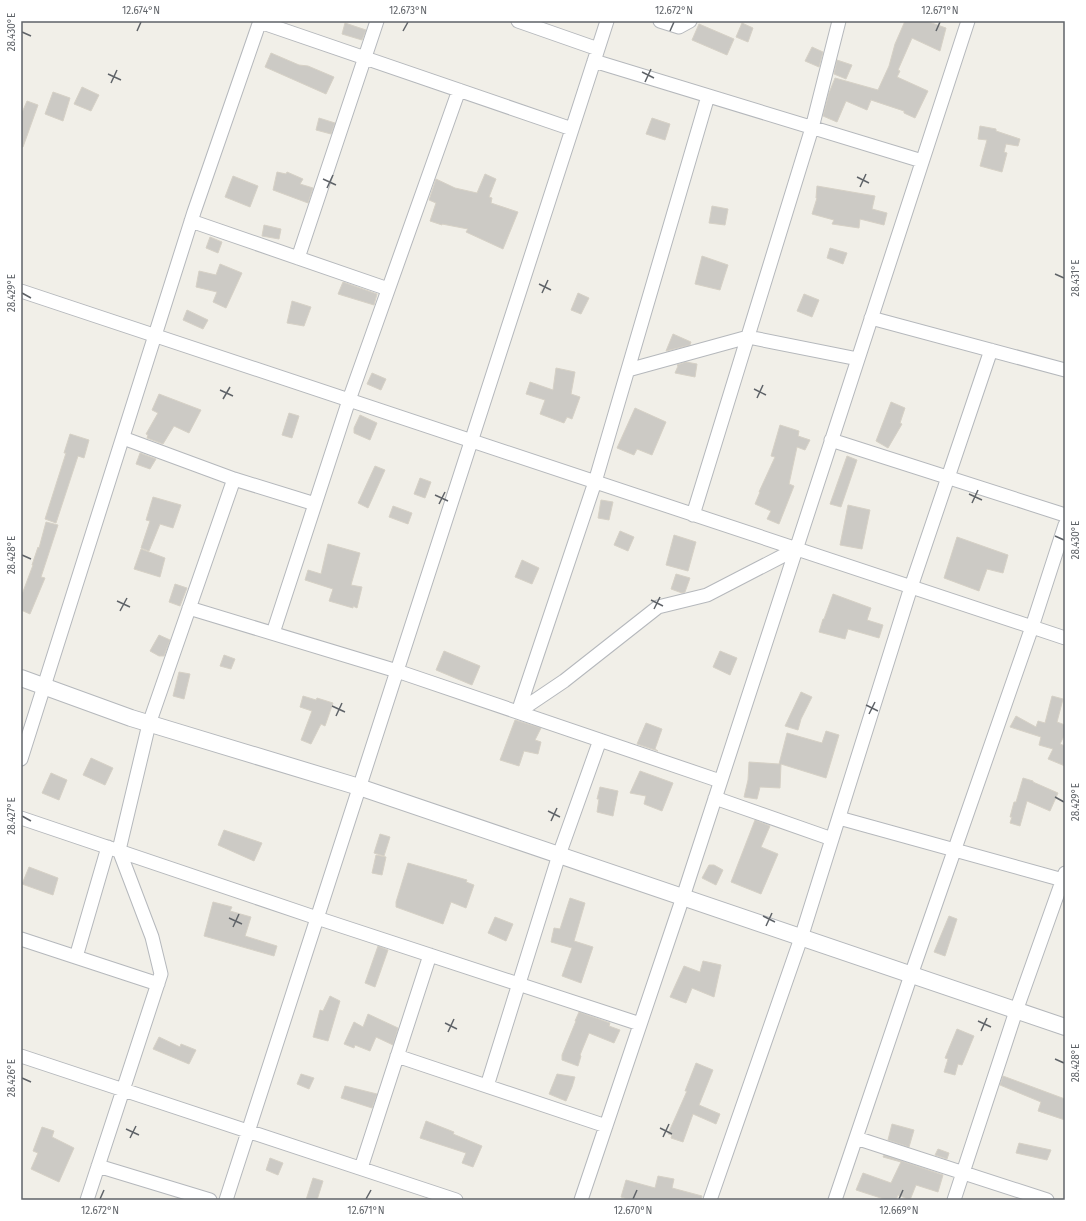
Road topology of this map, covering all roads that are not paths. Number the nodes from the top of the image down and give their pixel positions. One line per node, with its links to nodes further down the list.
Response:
1 (377, 21): 10 (street)
2 (518, 21): 9 (street)
3 (607, 21): 9 (street)
4 (660, 21): 5 (street)
5 (690, 21)
6 (839, 21): 14 (street)
7 (968, 21): 16 (street)
8 (260, 22): 10 (street); 17 (street)
9 (598, 49): 11 (street)
10 (364, 58): 12 (street); 18 (street)
11 (594, 62): 13 (street); 15 (street)
12 (459, 90): 15 (street); 19 (street)
13 (708, 96): 14 (street); 26 (street)
14 (812, 128): 16 (street); 23 (street)
15 (572, 129): 31 (street)
16 (922, 161): 21 (street)
17 (192, 221): 18 (street); 22 (street)
18 (298, 258): 19 (street)
19 (388, 289): 28 (street)
20 (21, 291): 22 (street)
21 (871, 318): 24 (street); 25 (street)
22 (155, 336): 28 (street); 29 (street)
23 (748, 338): 25 (street); 26 (street); 36 (street)
24 (991, 350): 27 (street); 32 (street)
25 (858, 359): 30 (street)
26 (628, 370): 34 (street)
27 (1065, 370)
28 (349, 400): 31 (street); 35 (street)
29 (123, 438): 33 (street); 47 (street)
30 (831, 440): 32 (street); 39 (street)
31 (471, 441): 34 (street); 45 (street)
32 (948, 478): 37 (street); 40 (street)
33 (234, 479): 35 (street); 41 (street)
34 (595, 482): 36 (street); 48 (street)
35 (315, 504): 43 (street)
36 (693, 515): 39 (street)
37 (1065, 515)
38 (1065, 525): 42 (street)
39 (796, 549): 40 (street); 48 (street); 52 (street)
40 (911, 587): 42 (street); 56 (street)
41 (190, 608): 43 (street); 49 (street)
42 (1032, 627): 44 (street); 59 (street)
43 (273, 633): 45 (street)
44 (1065, 638)
45 (397, 671): 48 (street); 53 (street)
46 (21, 678): 47 (street)
47 (44, 687): 49 (street); 51 (street)
48 (518, 712): 50 (street)
49 (149, 724): 53 (street); 58 (street)
50 (600, 740): 52 (street); 60 (street)
51 (21, 759)
52 (720, 781): 54 (street)
53 (359, 787): 60 (street); 63 (street)
54 (715, 798): 57 (street); 62 (street)
55 (21, 818): 58 (street)
56 (839, 818): 57 (street); 59 (street)
57 (832, 839): 64 (street)
58 (114, 849): 63 (street); 67 (street); 69 (street)
59 (954, 850): 61 (street); 68 (street)
60 (559, 855): 62 (street); 70 (street)
61 (1064, 877): 71 (street)
62 (682, 897): 64 (street); 72 (street)
63 (317, 918): 66 (street); 79 (street)
64 (801, 938): 68 (street); 89 (street)
65 (21, 939): 67 (street)
66 (430, 955): 70 (street); 75 (street)
67 (76, 957): 69 (street)
68 (910, 975): 71 (street); 80 (street)
69 (158, 984): 77 (street)
70 (519, 984): 72 (street); 76 (street)
71 (1016, 1011): 73 (street); 83 (street)
72 (640, 1024): 78 (street)
73 (1065, 1027)
74 (21, 1056): 77 (street)
75 (397, 1056): 76 (street); 82 (street)
76 (487, 1086): 78 (street)
77 (123, 1089): 79 (street); 81 (street)
78 (606, 1126): 88 (street)
79 (248, 1130): 82 (street); 86 (street)
80 (856, 1138): 83 (street); 90 (street)
81 (98, 1166): 84 (street); 85 (street)
82 (361, 1168): 87 (street)
83 (963, 1173): 91 (street); 92 (street)
84 (87, 1200)
85 (210, 1200)
86 (226, 1200)
87 (456, 1200)
88 (581, 1200)
89 (710, 1200)
90 (835, 1200)
91 (954, 1200)
92 (1047, 1200)

